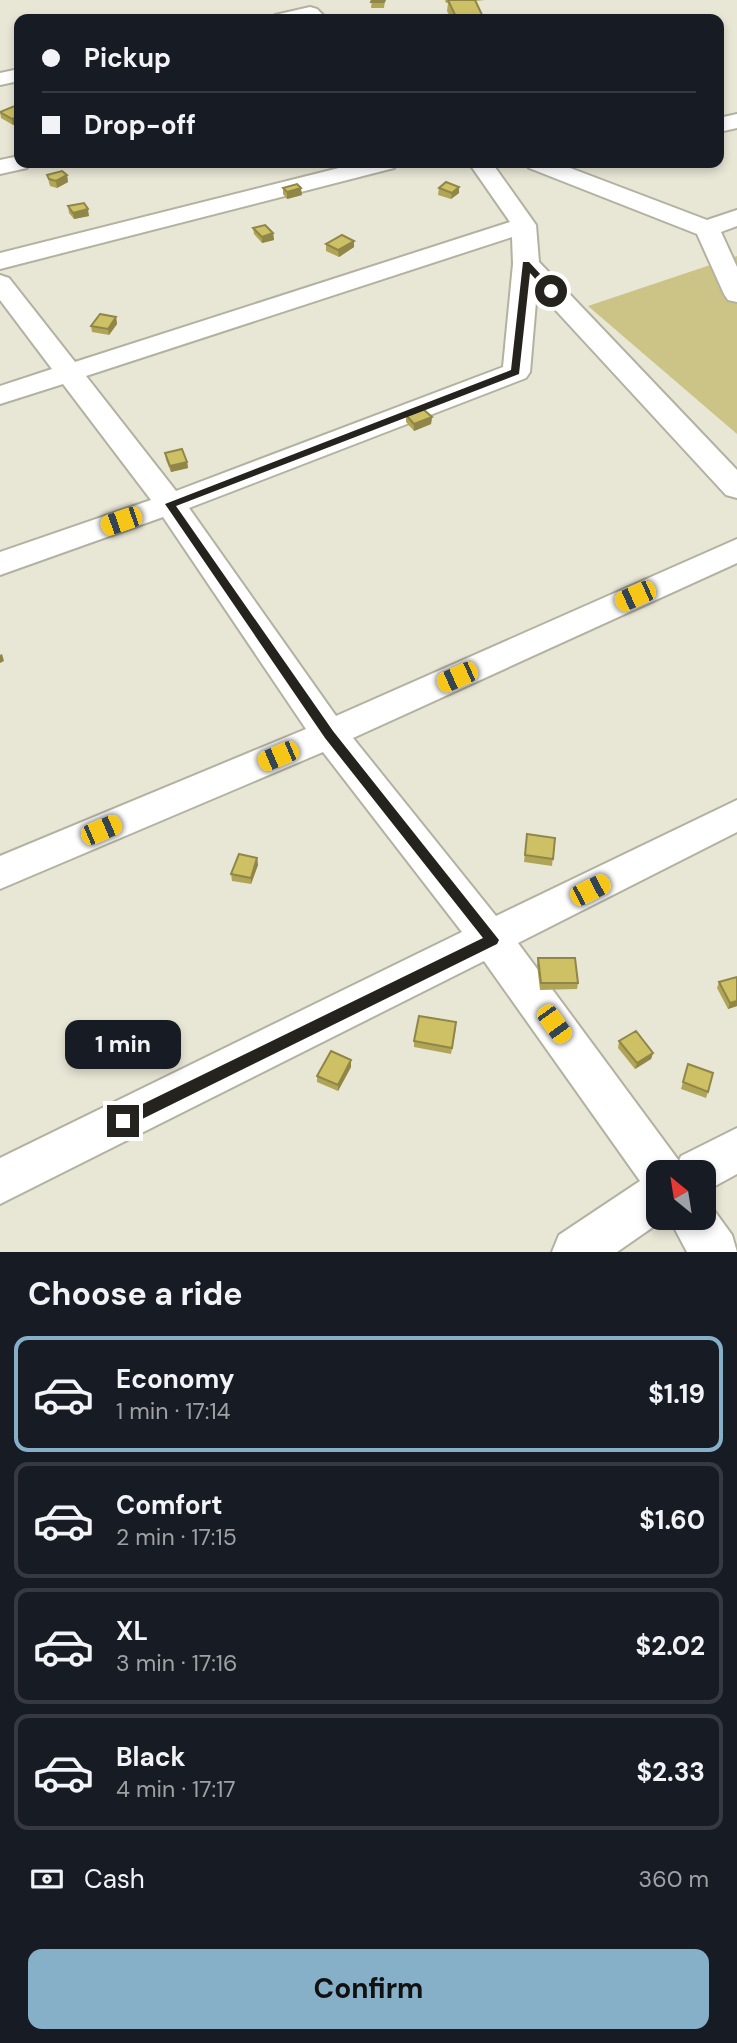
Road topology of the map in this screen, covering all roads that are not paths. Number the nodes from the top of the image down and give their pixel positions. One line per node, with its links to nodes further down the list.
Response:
1 (366, 168): 9 (street)
2 (484, 168): 7 (street)
3 (551, 168): 5 (street)
4 (574, 168): 5 (street)
5 (562, 172): 8 (street)
6 (737, 217): 8 (street)
7 (524, 225): 10 (street); 13 (street)
8 (707, 229): 12 (street)
9 (0, 261)
10 (526, 264): 15 (street); 16 (street)
11 (0, 283): 13 (street)
12 (737, 293)
13 (70, 372): 14 (street); 16 (street)
14 (0, 395)
15 (737, 488)
16 (170, 504): 18 (street); 19 (street)
17 (737, 550): 19 (street)
18 (0, 564)
19 (329, 734): 21 (street); 22 (street)
20 (737, 815): 22 (street)
21 (0, 873)
22 (492, 940): 24 (street); 26 (street)
23 (737, 1150): 25 (street)
24 (652, 1160)
25 (716, 1162)
26 (0, 1182)
27 (646, 1204): 29 (street)
28 (700, 1230): 30 (street)
29 (576, 1252)
30 (715, 1252)

